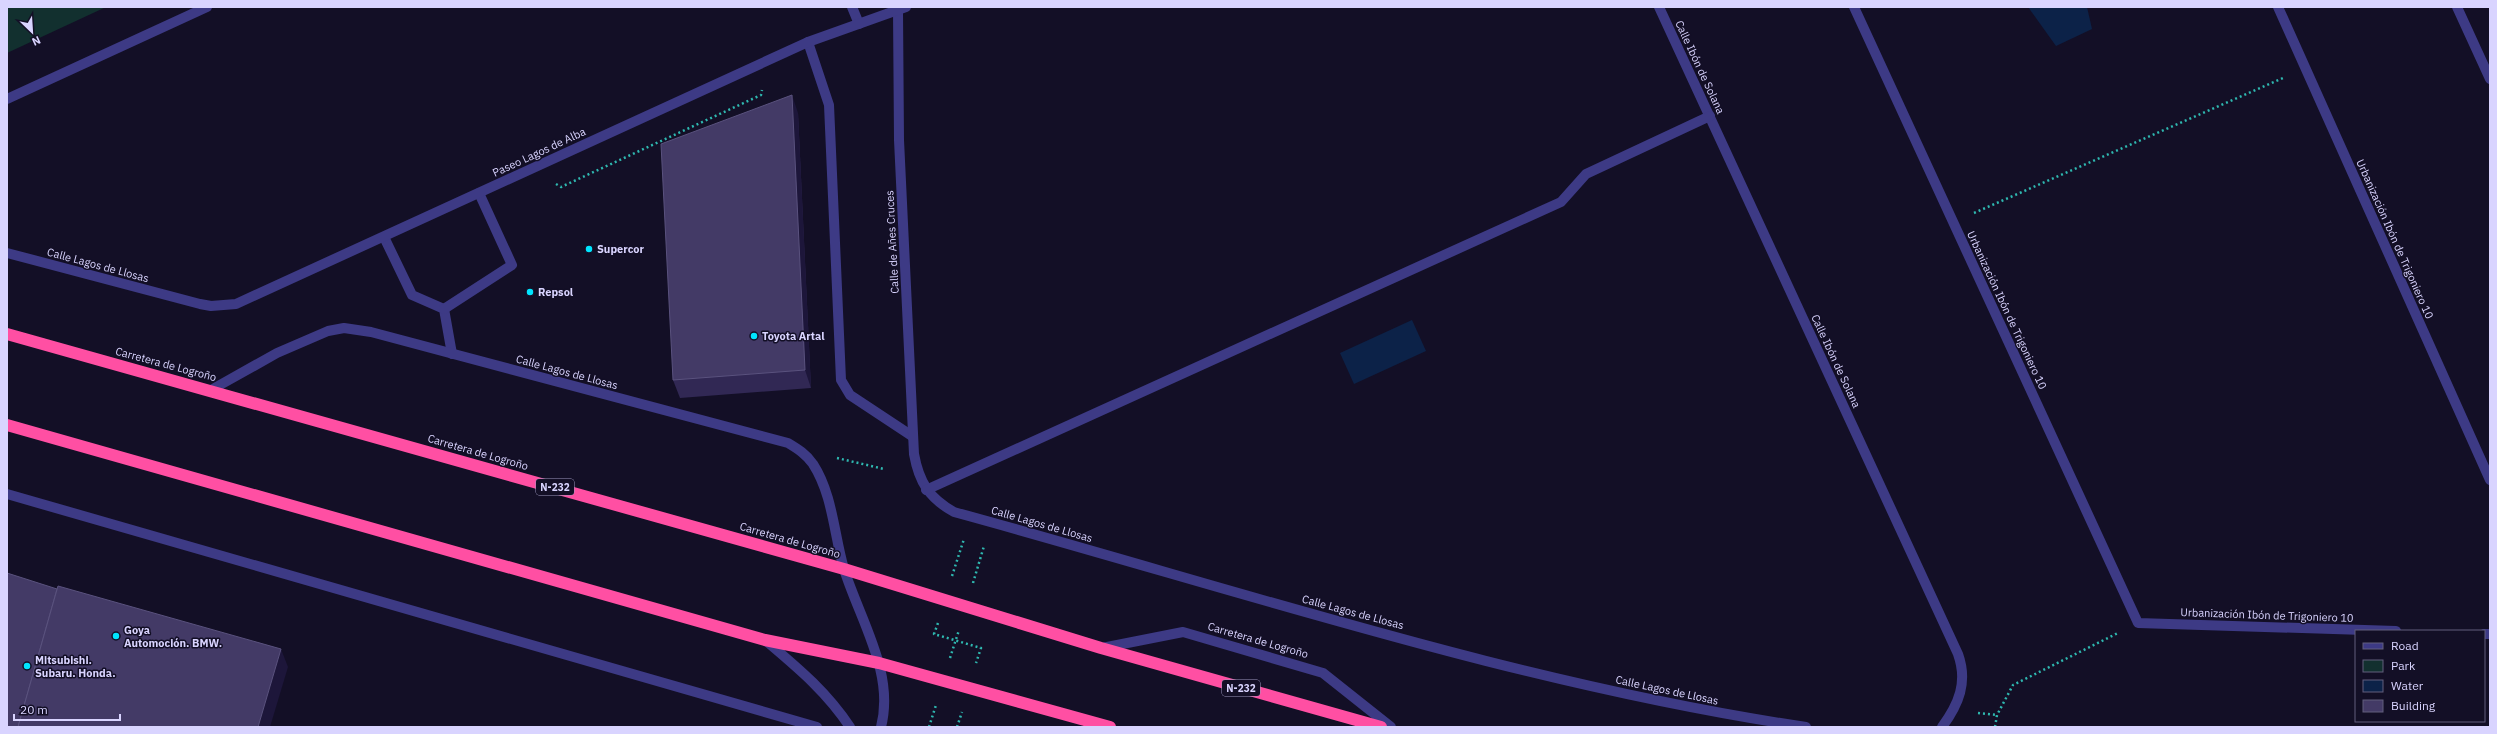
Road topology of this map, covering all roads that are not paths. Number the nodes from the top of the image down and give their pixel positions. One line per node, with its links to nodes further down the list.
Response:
1 (207, 7): 11 (street)
2 (852, 7): 8 (street)
3 (1659, 7): 12 (street, Calle Ibón de Solana)
4 (1854, 7): 28 (street, Urbanización Ibón de Trigoniero 10)
5 (2278, 7): 24 (street, Urbanización Ibón de Trigoniero 10)
6 (2457, 7): 10 (street)
7 (902, 9): 8 (street, Paseo Lagos de Alba); 22 (street, Calle de Añes Cruces)
8 (859, 24): 9 (street, Paseo Lagos de Alba)
9 (808, 42): 13 (street, Paseo Lagos de Alba); 22 (street)
10 (2490, 79)
11 (7, 99)
12 (1710, 116): 25 (street); 39 (street, Calle Ibón de Solana)
13 (479, 193): 14 (street, Paseo Lagos de Alba); 17 (street)
14 (384, 237): 16 (street, Paseo Lagos de Alba); 17 (street)
15 (7, 253): 16 (street, Calle Lagos de Llosas)
16 (182, 300)
17 (444, 309): 19 (street)
18 (7, 334): 20 (highway, Carretera de Logroño / N-232)
19 (452, 354): 20 (street, Calle Lagos de Llosas); 27 (street, Calle Lagos de Llosas)
20 (211, 390): 27 (highway, Carretera de Logroño / N-232)
21 (7, 425): 29 (highway)
22 (912, 436): 23 (street, Calle de Añes Cruces)
23 (917, 471): 25 (street, Calle Lagos de Llosas)
24 (2490, 480)
25 (926, 490): 38 (street, Calle Lagos de Llosas)
26 (7, 494): 32 (street)
27 (844, 569): 30 (highway, Carretera de Logroño / N-232); 31 (street, Calle Lagos de Llosas)
28 (2364, 630)
29 (765, 640): 31 (highway); 33 (street)
30 (1101, 648): 36 (highway, Carretera de Logroño / N-232); 37 (street, Carretera de Logroño / N-232)
31 (879, 663): 34 (street, Calle Lagos de Llosas); 35 (highway)
32 (817, 727)
33 (850, 727)
34 (881, 727)
35 (1110, 727)
36 (1381, 727)
37 (1391, 727)
38 (1806, 727)
39 (1942, 727)

